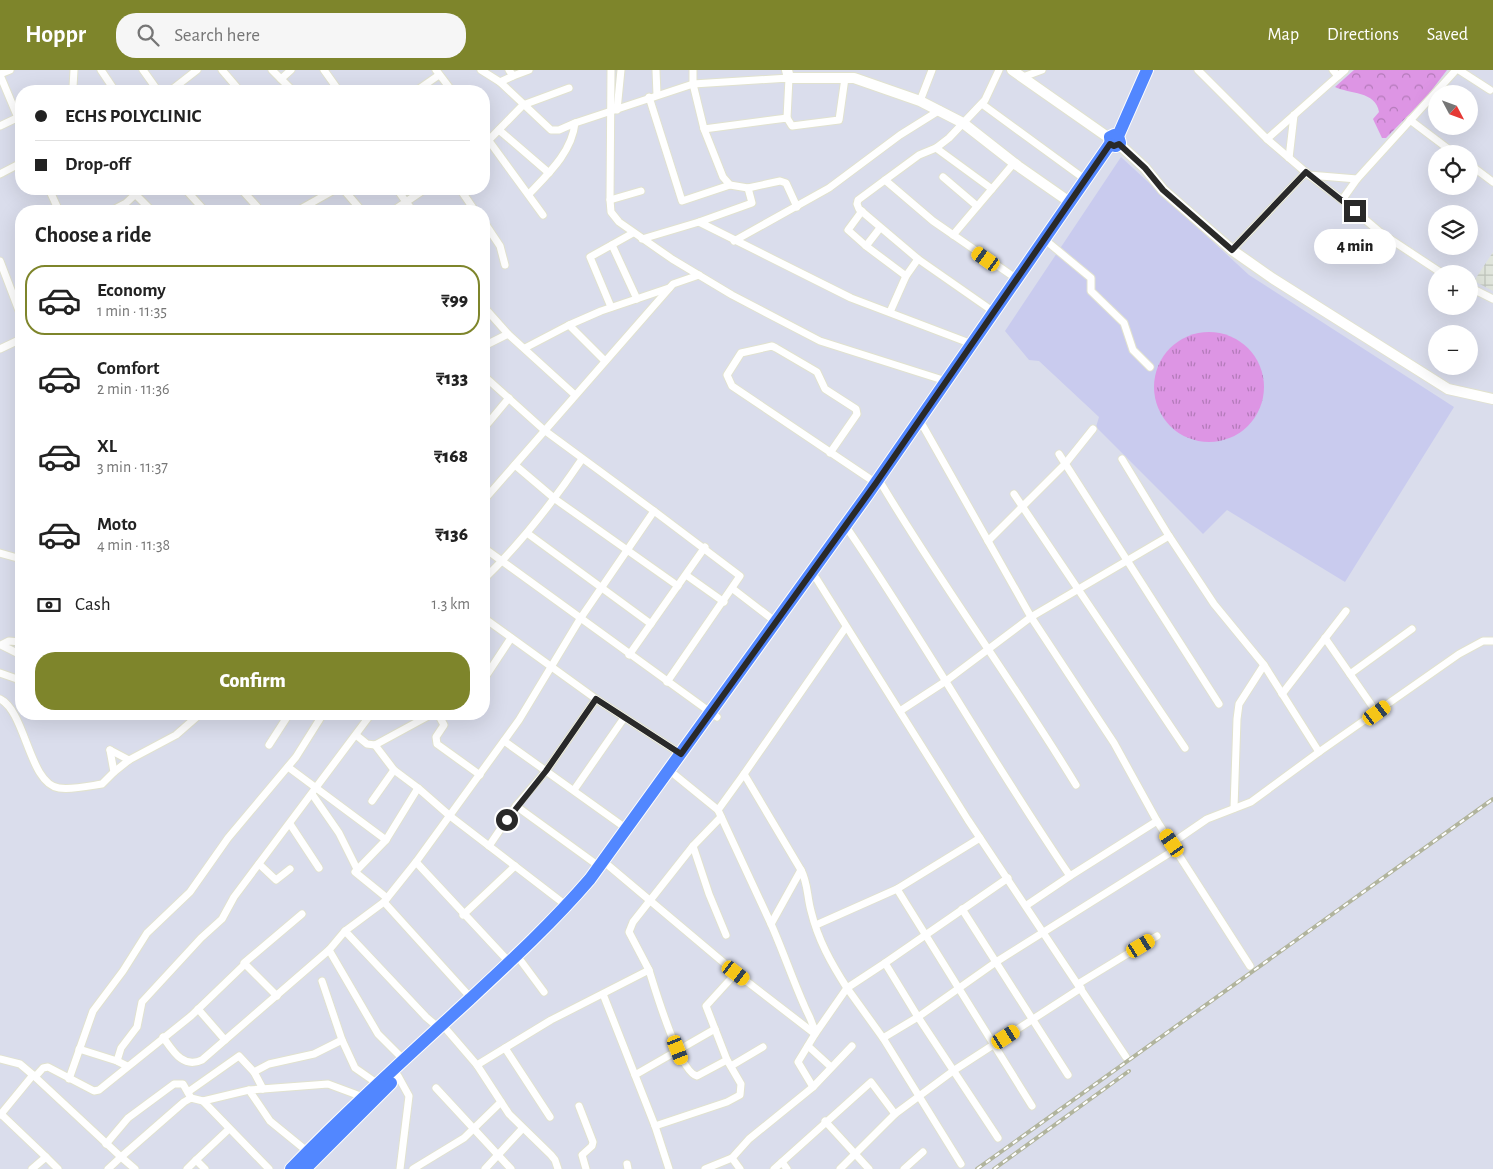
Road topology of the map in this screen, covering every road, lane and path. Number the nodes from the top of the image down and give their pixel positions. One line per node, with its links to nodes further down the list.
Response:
1 (10, 70): 29 (street)
2 (74, 70): 35 (street)
3 (101, 70): 36 (street)
4 (143, 70): 37 (street)
5 (197, 70): 38 (street)
6 (222, 70): 39 (street)
7 (272, 70): 32 (street)
8 (291, 70): 32 (street)
9 (324, 70): 41 (street)
10 (481, 70): 33 (street)
11 (529, 70): 26 (street)
12 (612, 70): 53 (street)
13 (622, 70): 51 (street)
14 (656, 70): 46 (street)
15 (693, 70): 34 (street)
16 (932, 70): 47 (street)
17 (999, 70): 48 (street)
18 (1012, 70): 31 (street)
19 (1042, 70): 31 (street)
20 (1140, 70): 65 (highway)
21 (1147, 70): 65 (highway)
22 (1198, 70): 64 (street)
23 (1345, 70): 27 (street)
24 (1458, 70): 45 (street); 57 (street)
25 (437, 72): 42 (street); 43 (street)
26 (511, 73): 33 (street)
27 (1336, 73): 54 (street)
28 (788, 74): 30 (street); 34 (street); 56 (street)
29 (0, 75): 50 (street)
30 (852, 75): 47 (street); 56 (street)
31 (1023, 77): 65 (street)
32 (281, 79): 40 (street)
33 (500, 82): 49 (street)
34 (693, 84): 46 (street); 61 (street)
35 (73, 85)
36 (111, 85)
37 (154, 85)
38 (178, 85)
39 (235, 85)
40 (288, 85)
41 (335, 85)
42 (423, 85)
43 (447, 85)
44 (569, 88): 49 (street)
45 (1492, 89)
46 (653, 96): 51 (street); 81 (street)
47 (920, 101): 52 (street)
48 (982, 104): 59 (street); 79 (street)
49 (524, 105): 58 (street); 62 (street)
50 (15, 106)
51 (619, 108): 53 (street)
52 (940, 110): 59 (street); 105 (street)
53 (610, 113): 58 (street); 93 (street)
54 (1294, 115): 64 (street); 69 (street)
55 (15, 118): 60 (street)
56 (787, 118): 61 (street)
57 (1410, 120): 66 (street); 77 (street)
58 (575, 123): 73 (street)
59 (963, 123): 68 (street); 70 (street)
60 (0, 126)
61 (704, 129): 81 (street)
62 (499, 130): 63 (street); 73 (street)
63 (490, 139)
64 (1267, 139): 69 (street)
65 (1114, 141): 79 (highway); 115 (highway); 118 (street)
66 (1443, 145)
67 (490, 148): 85 (street)
68 (936, 148): 78 (street); 83 (street)
69 (1289, 158): 75 (street)
70 (1014, 164): 83 (street); 96 (street)
71 (15, 166): 74 (street)
72 (1478, 171): 80 (street)
73 (549, 173): 85 (street)
74 (0, 174)
75 (1307, 174): 77 (street); 94 (street); 118 (street)
76 (943, 177): 104 (street)
77 (1357, 179): 94 (street)
78 (885, 180): 106 (street); 112 (street)
79 (1086, 180): 96 (highway)
80 (1493, 182)
81 (730, 185): 82 (street)
82 (748, 188): 105 (street); 108 (street)
83 (992, 189): 104 (street)
84 (640, 191): 93 (street)
85 (529, 194): 107 (street)
86 (133, 195): 97 (street)
87 (190, 195): 98 (street)
88 (246, 195): 99 (street)
89 (325, 195): 100 (street)
90 (348, 195): 101 (street)
91 (401, 195): 95 (street)
92 (416, 195): 95 (street)
93 (610, 200): 111 (street)
94 (1342, 200): 122 (street)
95 (406, 202): 102 (street); 103 (street)
96 (1071, 203): 125 (highway)
97 (119, 205)
98 (200, 205)
99 (256, 205)
100 (308, 205)
101 (357, 205)
102 (402, 205)
103 (408, 205)
104 (977, 206): 112 (street)
105 (797, 207): 114 (street)
106 (862, 211): 109 (street); 117 (street)
107 (543, 215)
108 (699, 222): 113 (street); 114 (street)
109 (880, 228): 117 (street); 119 (street)
110 (490, 231): 121 (street)
111 (634, 233): 113 (street); 116 (street)
112 (953, 235): 125 (street)
113 (642, 239): 123 (street)
114 (734, 241): 132 (street)
115 (1050, 244): 143 (street); 150 (highway)
116 (612, 245): 128 (street); 131 (street)
117 (866, 246): 124 (street)
118 (1232, 250): 148 (street)
119 (918, 259): 124 (street); 133 (street)
120 (0, 261): 130 (street)
121 (505, 265)
122 (1430, 265)
123 (699, 275): 126 (street); 145 (street)
124 (906, 276): 132 (street)
125 (1017, 279): 133 (highway)
126 (669, 288): 128 (street); 142 (street)
127 (1478, 292): 129 (street)
128 (637, 299): 131 (street)
129 (1493, 299)
130 (15, 300)
131 (612, 307): 135 (street)
132 (890, 312): 139 (street)
133 (994, 312): 139 (highway)
134 (490, 314): 136 (street)
135 (569, 325): 140 (street); 142 (street)
136 (508, 334): 138 (street); 140 (street)
137 (15, 343): 141 (street)
138 (490, 343)
139 (972, 344): 145 (highway)
140 (526, 348): 146 (street)
141 (0, 349)
142 (605, 361): 146 (street)
143 (1150, 367)
144 (490, 381): 147 (street)
145 (946, 381): 150 (highway)
146 (575, 395): 152 (street)
147 (509, 398): 149 (street); 152 (street)
148 (1493, 399)
149 (490, 421)
150 (921, 424): 159 (highway); 168 (street)
151 (1093, 429): 157 (street)
152 (544, 430): 155 (street); 158 (street)
153 (830, 453): 153 (street); 159 (street)
154 (1059, 454): 157 (street)
155 (582, 459): 162 (street); 164 (street)
156 (1122, 459): 167 (street)
157 (1065, 464): 163 (street); 174 (street)
158 (515, 465): 160 (street); 162 (street)
159 (879, 484): 165 (highway); 188 (highway); 196 (street)
160 (490, 493)
161 (1014, 494): 163 (street)
162 (555, 499): 166 (street); 170 (street)
163 (1023, 508): 168 (street); 182 (street)
164 (654, 511): 169 (street); 170 (street)
165 (849, 531): 178 (highway); 205 (street)
166 (527, 533): 175 (street); 180 (street)
167 (1169, 536): 174 (street); 199 (street)
168 (988, 541): 185 (street)
169 (706, 547): 177 (street); 181 (street)
170 (629, 550): 179 (street); 180 (street)
171 (490, 553): 175 (street)
172 (1, 555): 173 (street)
173 (15, 558)
174 (1127, 561): 182 (street); 210 (street)
175 (502, 562): 176 (street); 186 (street)
176 (490, 573)
177 (686, 575): 179 (street); 183 (street)
178 (816, 578): 190 (street); 213 (highway)
179 (678, 586): 189 (street)
180 (601, 587): 186 (street); 189 (street)
181 (733, 590): 183 (street); 188 (street)
182 (1078, 590): 185 (street); 227 (street)
183 (724, 602): 206 (street)
184 (1346, 611): 193 (street)
185 (1032, 617): 196 (street); 247 (street)
186 (580, 619): 198 (street); 200 (street)
187 (490, 622): 192 (street)
188 (776, 622): 213 (highway)
189 (652, 624): 198 (street)
190 (846, 627): 211 (street); 235 (street)
191 (1412, 629): 203 (street)
192 (511, 638): 200 (street); 201 (street)
193 (1325, 638): 203 (street); 207 (street)
194 (1493, 641): 212 (street)
195 (15, 642): 197 (street)
196 (988, 650): 205 (street); 238 (street)
197 (15, 652)
198 (629, 655): 206 (street)
199 (1264, 665): 207 (street); 244 (street)
200 (550, 667): 209 (street); 224 (street)
201 (490, 670)
202 (0, 673): 204 (street)
203 (1350, 674): 212 (street)
204 (15, 678)
205 (946, 681): 211 (street); 263 (street)
206 (667, 682): 213 (street)
207 (1282, 694): 228 (street)
208 (0, 699): 214 (street)
209 (596, 699): 215 (street); 233 (street)
210 (1219, 704)
211 (900, 711): 250 (street)
212 (1377, 713): 228 (street)
213 (714, 715): 229 (highway); 237 (highway)
214 (15, 718)
215 (624, 718): 229 (street); 240 (street)
216 (16, 720): 234 (street)
217 (193, 720): 230 (street)
218 (285, 720): 226 (street)
219 (320, 720): 231 (street)
220 (367, 720): 223 (street)
221 (421, 720): 225 (street)
222 (441, 720): 236 (street)
223 (356, 735): 225 (street); 241 (street)
224 (504, 741): 233 (street); 236 (street)
225 (376, 745): 232 (street)
226 (268, 746)
227 (1185, 748)
228 (1319, 752): 244 (street)
229 (681, 754): 249 (highway)
230 (129, 760): 234 (street); 234 (street)
231 (288, 767): 241 (street); 311 (street)
232 (394, 770): 239 (street); 242 (street)
233 (546, 771): 240 (street); 243 (street)
234 (114, 772)
235 (744, 774): 245 (street); 262 (street)
236 (480, 775): 246 (street)
237 (675, 775): 245 (street); 258 (highway)
238 (1076, 785)
239 (418, 788): 246 (street); 251 (street)
240 (574, 790): 249 (street)
241 (314, 791): 248 (street); 251 (street); 261 (street)
242 (372, 801)
243 (516, 806): 252 (street); 258 (street)
244 (1234, 808): 254 (street)
245 (719, 813): 253 (street); 273 (street)
246 (450, 816): 252 (street); 255 (street)
247 (1158, 822): 254 (street); 263 (street)
248 (290, 824): 256 (street); 259 (street)
249 (627, 829): 258 (highway)
250 (980, 838): 264 (street); 265 (street)
251 (386, 840): 261 (street)
252 (490, 846): 257 (street)
253 (693, 846): 267 (street); 278 (street)
254 (1174, 846): 276 (street); 285 (street)
255 (416, 862): 266 (street); 272 (street)
256 (260, 864): 260 (street); 316 (street)
257 (515, 866): 269 (street); 272 (street)
258 (604, 866): 267 (street); 269 (highway); 281 (highway)
259 (319, 868)
260 (290, 869)
261 (357, 869): 266 (street)
262 (801, 870): 273 (street); 274 (street)
263 (1070, 876): 268 (street)
264 (1008, 878): 268 (street); 270 (street)
265 (898, 889): 274 (street); 277 (street)
266 (386, 900): 275 (street); 295 (street)
267 (649, 902): 286 (street); 287 (street)
268 (1026, 905): 276 (street)
269 (567, 906): 281 (highway)
270 (962, 909): 277 (street); 282 (street)
271 (302, 914): 284 (street)
272 (463, 915): 281 (street)
273 (771, 924): 301 (street)
274 (816, 925): 290 (street)
275 (345, 931): 280 (street); 299 (street)
276 (1043, 931): 282 (street); 289 (street)
277 (926, 933): 283 (street); 291 (street)
278 (726, 935)
279 (1157, 936): 289 (street)
280 (329, 950): 294 (street); 315 (street)
281 (515, 962): 292 (street); 295 (highway); 299 (highway)
282 (996, 962): 291 (street); 298 (street)
283 (886, 963): 290 (street); 297 (street)
284 (245, 964): 294 (street); 296 (street)
285 (1250, 966)
286 (648, 970): 293 (street); 312 (street)
287 (736, 973): 300 (street); 301 (street)
288 (322, 981): 305 (street)
289 (1080, 986): 298 (street); 313 (street)
290 (847, 988): 301 (street); 303 (street)
291 (958, 988): 297 (street); 306 (street)
292 (544, 992)
293 (603, 994): 310 (street); 324 (street)
294 (277, 996): 304 (street)
295 (471, 998): 299 (highway)
296 (198, 1009): 302 (street); 304 (street)
297 (918, 1016): 303 (street); 321 (street)
298 (1032, 1020): 306 (street); 325 (street)
299 (443, 1028): 315 (highway); 318 (street); 323 (highway)
300 (715, 1030): 312 (street); 317 (street)
301 (815, 1034): 307 (street)
302 (163, 1037): 304 (street); 319 (street)
303 (883, 1038): 334 (street)
304 (225, 1040)
305 (342, 1040): 322 (street); 328 (street)
306 (993, 1045): 321 (street); 339 (street)
307 (808, 1046): 320 (street); 329 (street)
308 (852, 1046): 320 (street)
309 (763, 1047): 317 (street)
310 (505, 1048): 318 (street); 342 (street)
311 (79, 1049): 316 (street); 327 (street)
312 (678, 1050): 317 (street); 324 (street)
313 (1126, 1056)
314 (0, 1059): 326 (street)
315 (404, 1060): 323 (highway)
316 (117, 1061): 319 (street)
317 (729, 1063): 344 (street)
318 (477, 1065): 337 (street)
319 (127, 1066): 327 (street)
320 (831, 1067): 329 (street)
321 (953, 1071): 334 (street); 348 (street)
322 (254, 1072): 331 (street); 333 (street)
323 (395, 1073): 328 (highway); 368 (highway); 369 (street)
324 (635, 1075): 344 (street)
325 (1068, 1075)
326 (34, 1076): 327 (street); 340 (street); 349 (street)
327 (69, 1079)
328 (378, 1084): 335 (highway)
329 (813, 1087): 356 (street)
330 (436, 1088): 346 (street)
331 (263, 1089): 332 (street); 335 (street)
332 (249, 1090): 336 (street); 350 (street)
333 (190, 1095): 336 (street); 349 (street); 355 (street)
334 (918, 1096): 341 (street); 359 (street)
335 (363, 1097): 350 (highway)
336 (203, 1101): 345 (street)
337 (501, 1102): 346 (street); 347 (street)
338 (579, 1106): 374 (street)
339 (1032, 1106)
340 (1, 1114): 354 (street)
341 (894, 1114): 343 (street); 353 (street)
342 (550, 1118)
343 (825, 1121): 353 (street); 358 (street)
344 (655, 1126): 375 (street)
345 (229, 1129): 357 (street); 366 (street)
346 (474, 1129): 352 (street); 370 (street)
347 (522, 1129): 352 (street); 373 (street)
348 (998, 1138)
349 (106, 1144): 355 (street)
350 (308, 1152): 367 (highway)
351 (923, 1152): 382 (street)
352 (498, 1155): 371 (street); 372 (street)
353 (856, 1155): 380 (street); 381 (street)
354 (46, 1157): 360 (street); 361 (street)
355 (121, 1157): 362 (street); 363 (street)
356 (732, 1158): 376 (street); 377 (street)
357 (196, 1160): 364 (street); 365 (street)
358 (782, 1162): 378 (street); 379 (street)
359 (961, 1164)
360 (32, 1169)
361 (58, 1169)
362 (108, 1169)
363 (135, 1169)
364 (187, 1169)
365 (205, 1169)
366 (269, 1169)
367 (291, 1169)
368 (305, 1169)
369 (400, 1169)
370 (413, 1169)
371 (485, 1169)
372 (511, 1169)
373 (558, 1169)
374 (586, 1169)
375 (669, 1169)
376 (705, 1169)
377 (740, 1169)
378 (774, 1169)
379 (788, 1169)
380 (840, 1169)
381 (869, 1169)
382 (904, 1169)

